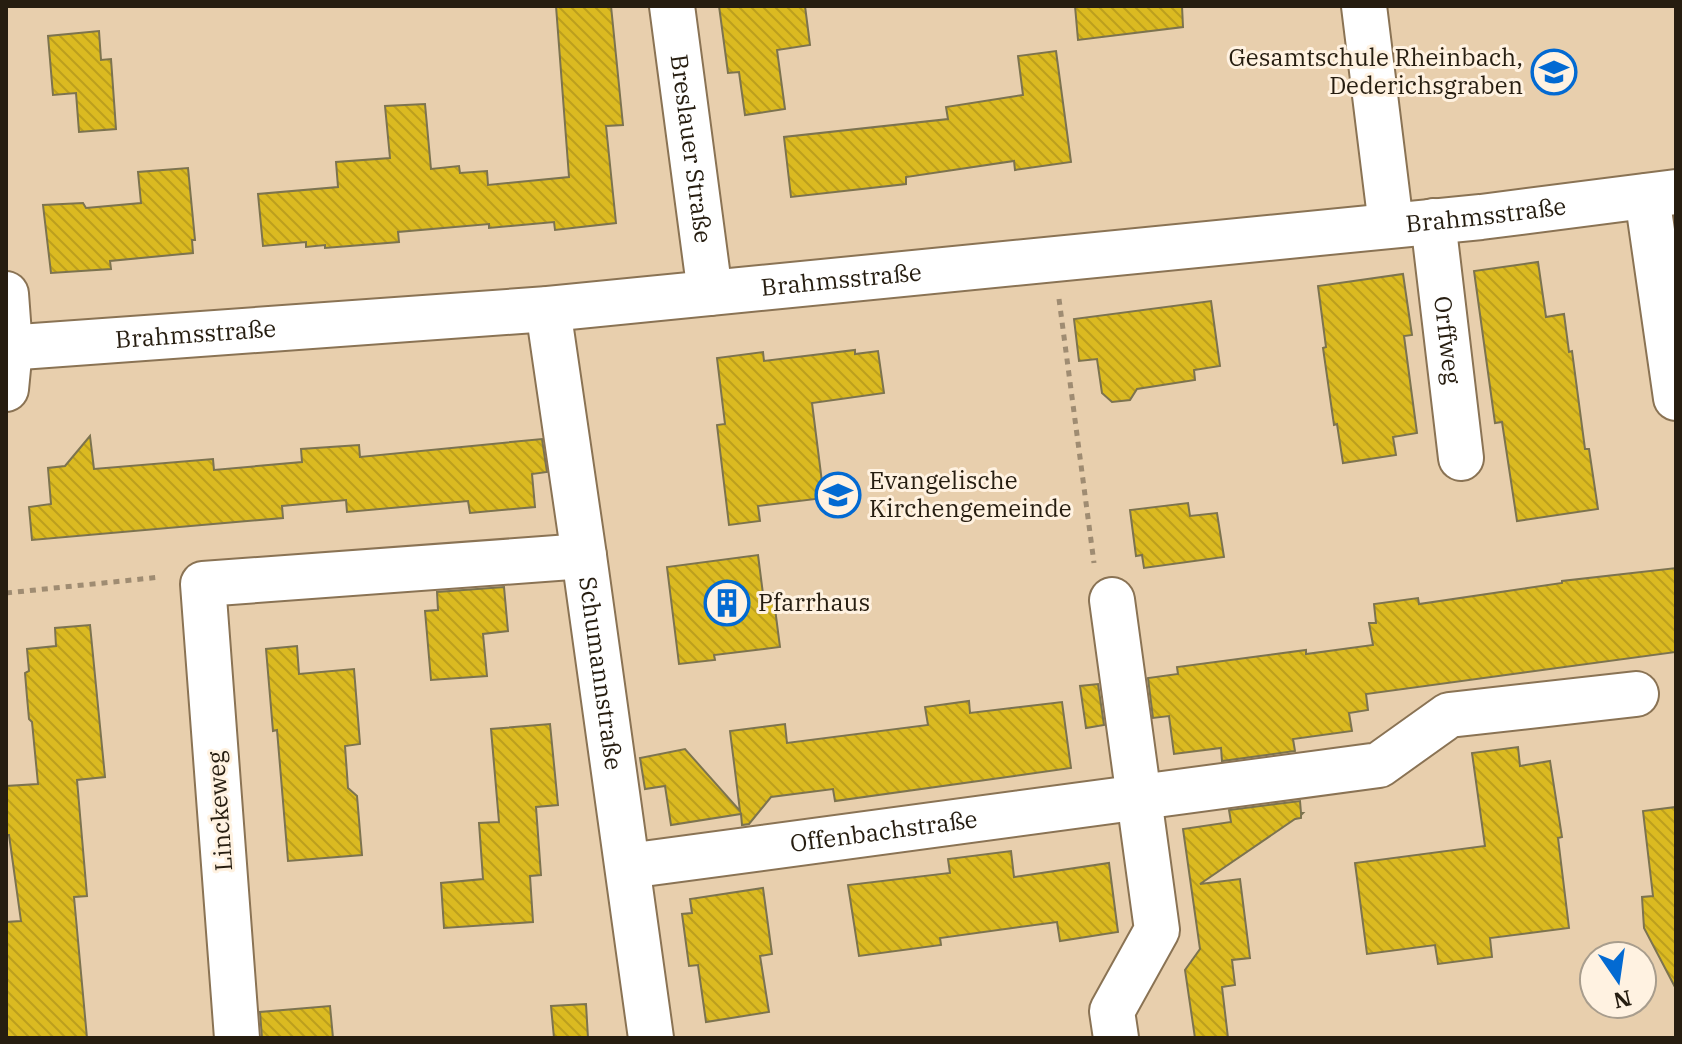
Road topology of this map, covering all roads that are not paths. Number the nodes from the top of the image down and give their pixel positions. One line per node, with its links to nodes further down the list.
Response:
1 (672, 6): 5 (street, Breslauer Straße)
2 (1364, 6): 4 (street, Orffweg)
3 (1662, 194): 4 (street, Brahmsstraße); 9 (street)
4 (1412, 223): 5 (street, Brahmsstraße); 10 (street, Orffweg)
5 (710, 293): 7 (street, Brahmsstraße)
6 (6, 294): 8 (street)
7 (548, 309): 8 (street, Brahmsstraße); 11 (street, Schumannstraße)
8 (7, 361)
9 (1676, 398)
10 (1461, 458)
11 (584, 556): 15 (street, Schumannstraße); 16 (street, Linckeweg)
12 (1112, 600): 14 (street)
13 (1636, 694): 14 (street, Offenbachstraße)
14 (1140, 797): 15 (street, Offenbachstraße); 18 (street)
15 (628, 866): 17 (street, Schumannstraße)
16 (237, 1038)
17 (651, 1038)
18 (1116, 1038)

